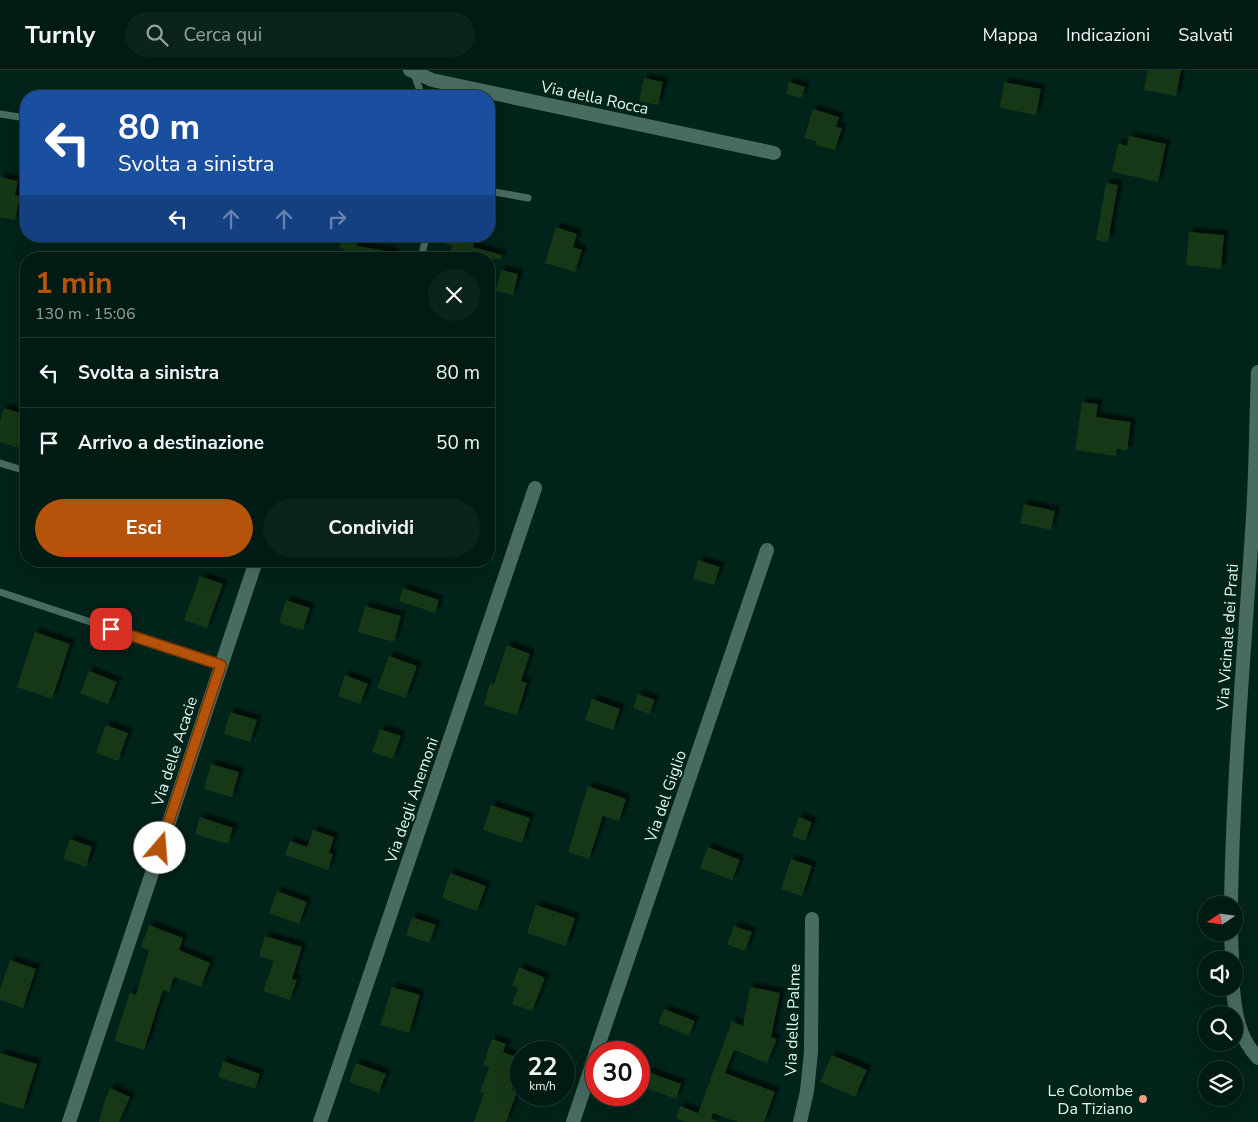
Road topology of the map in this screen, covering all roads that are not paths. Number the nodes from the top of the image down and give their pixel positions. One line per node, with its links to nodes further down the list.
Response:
1 (412, 72): 2 (lane); 3 (street, Via della Rocca)
2 (420, 90)
3 (479, 90)
4 (495, 93): 7 (street, Via della Rocca)
5 (0, 114): 6 (lane)
6 (20, 117)
7 (774, 153)
8 (495, 192): 9 (lane)
9 (528, 198)
10 (1258, 372): 18 (street, Via Vicinale dei Prati)
11 (0, 463): 12 (lane)
12 (20, 469)
13 (535, 488): 25 (street, Via degli Anemoni)
14 (767, 550): 21 (street, Via del Giglio)
15 (254, 567): 17 (street, Via delle Acacie)
16 (0, 592): 17 (lane)
17 (221, 665): 24 (street, Via delle Acacie)
18 (1231, 896)
19 (812, 919): 27 (street, Via delle Palme)
20 (1234, 996): 22 (street)
21 (600, 1041)
22 (1258, 1058)
23 (585, 1086): 26 (street, Via del Giglio)
24 (69, 1122)
25 (320, 1122)
26 (573, 1122)
27 (800, 1122)

